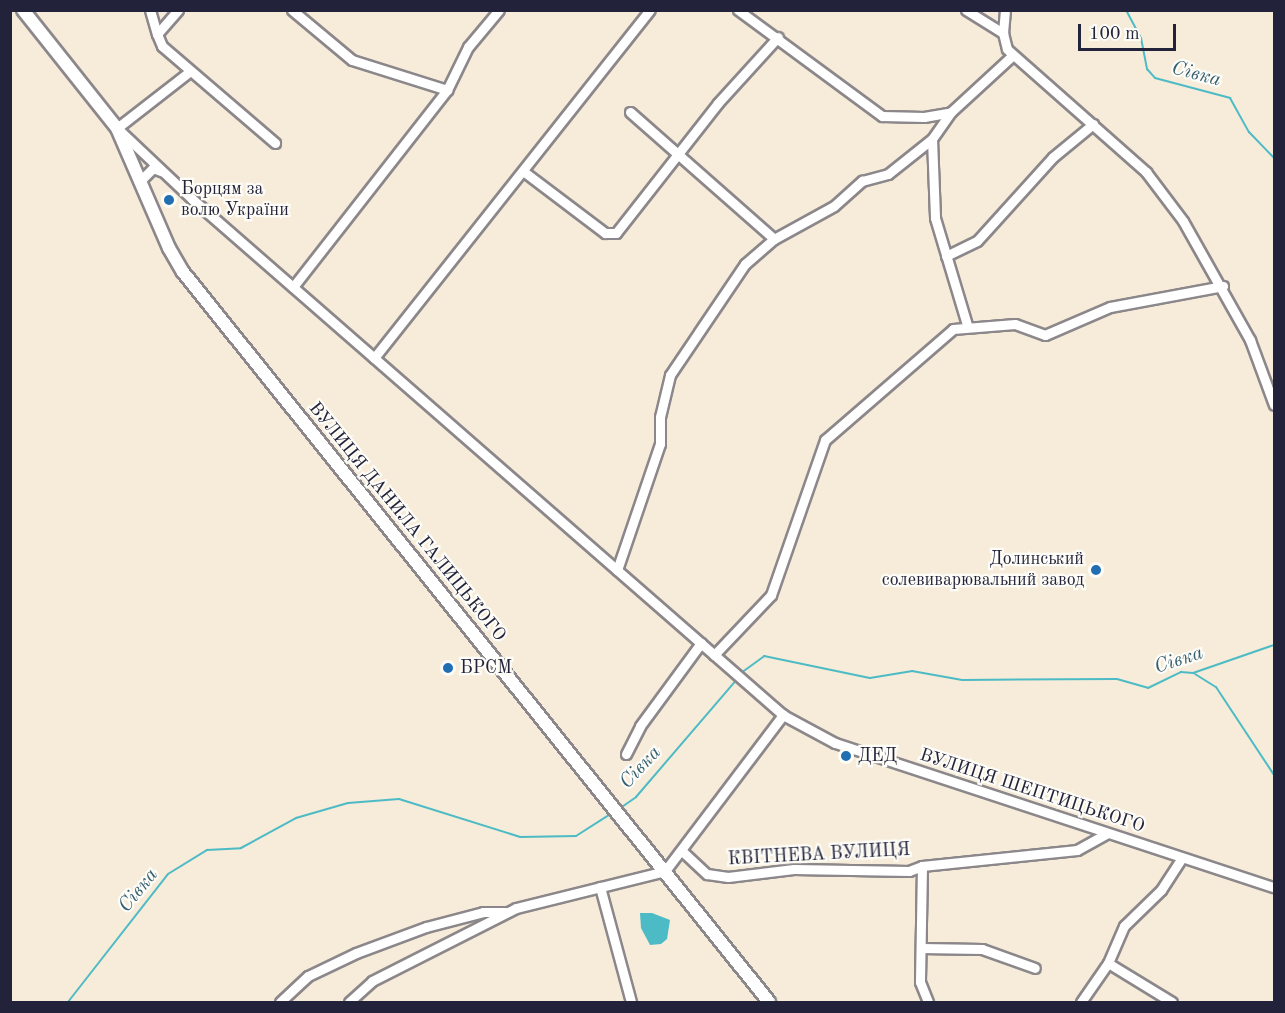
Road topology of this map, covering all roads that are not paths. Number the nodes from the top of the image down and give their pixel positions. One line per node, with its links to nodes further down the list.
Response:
1 (23, 10): 19 (main road, ВУЛИЦЯ ДАНИЛА ГАЛИЦЬКОГО)
2 (150, 10): 11 (street)
3 (178, 10): 11 (street)
4 (292, 10): 15 (street)
5 (500, 10): 15 (street)
6 (650, 10): 24 (street)
7 (738, 10): 12 (street)
8 (966, 10): 10 (street)
9 (1005, 10): 10 (street)
10 (1003, 33): 13 (street)
11 (157, 34): 14 (street)
12 (778, 37): 17 (street); 22 (street)
13 (1013, 55): 17 (street); 18 (street)
14 (189, 72): 19 (street); 21 (street)
15 (447, 90): 29 (street)
16 (630, 112): 22 (street)
17 (951, 112): 20 (street)
18 (1093, 124): 27 (street); 28 (street)
19 (117, 128): 23 (street, ВУЛИЦЯ ШЕПТИЦЬКОГО); 25 (main road, ВУЛИЦЯ ДАНИЛА ГАЛИЦЬКОГО)
20 (932, 139): 26 (street); 27 (street)
21 (274, 143)
22 (678, 153): 24 (street); 26 (street)
23 (163, 171): 25 (street); 29 (street, ВУЛИЦЯ ШЕПТИЦЬКОГО)
24 (524, 171): 31 (street)
25 (141, 181): 42 (main road, ВУЛИЦЯ ДАНИЛА ГАЛИЦЬКОГО)
26 (774, 239): 33 (street)
27 (946, 256): 30 (street)
28 (1222, 286): 30 (street); 32 (street)
29 (293, 287): 31 (street, ВУЛИЦЯ ШЕПТИЦЬКОГО)
30 (967, 325): 35 (street)
31 (374, 358): 33 (street, ВУЛИЦЯ ШЕПТИЦЬКОГО)
32 (1275, 405)
33 (617, 570): 34 (street, ВУЛИЦЯ ШЕПТИЦЬКОГО)
34 (700, 643): 35 (street, ВУЛИЦЯ ШЕПТИЦЬКОГО); 37 (street)
35 (714, 655): 36 (street, ВУЛИЦЯ ШЕПТИЦЬКОГО)
36 (783, 715): 38 (street, ВУЛИЦЯ ШЕПТИЦЬКОГО); 39 (street)
37 (626, 754)
38 (1106, 834): 40 (street, ВУЛИЦЯ ШЕПТИЦЬКОГО); 41 (street, КВІТНЕВА ВУЛИЦЯ)
39 (682, 850): 41 (street, КВІТНЕВА ВУЛИЦЯ); 42 (street)
40 (1182, 858): 44 (street, ВУЛИЦЯ ШЕПТИЦЬКОГО); 47 (street)
41 (922, 866): 46 (street)
42 (665, 871): 43 (street); 52 (main road, ВУЛИЦЯ ДАНИЛА ГАЛИЦЬКОГО)
43 (600, 887): 45 (street); 51 (street)
44 (1275, 887)
45 (507, 912): 49 (street); 50 (street)
46 (921, 948): 48 (street); 53 (street)
47 (1108, 963): 54 (street); 55 (street)
48 (1035, 968)
49 (280, 1002)
50 (349, 1002)
51 (632, 1002)
52 (769, 1002)
53 (928, 1002)
54 (1081, 1002)
55 (1172, 1002)

